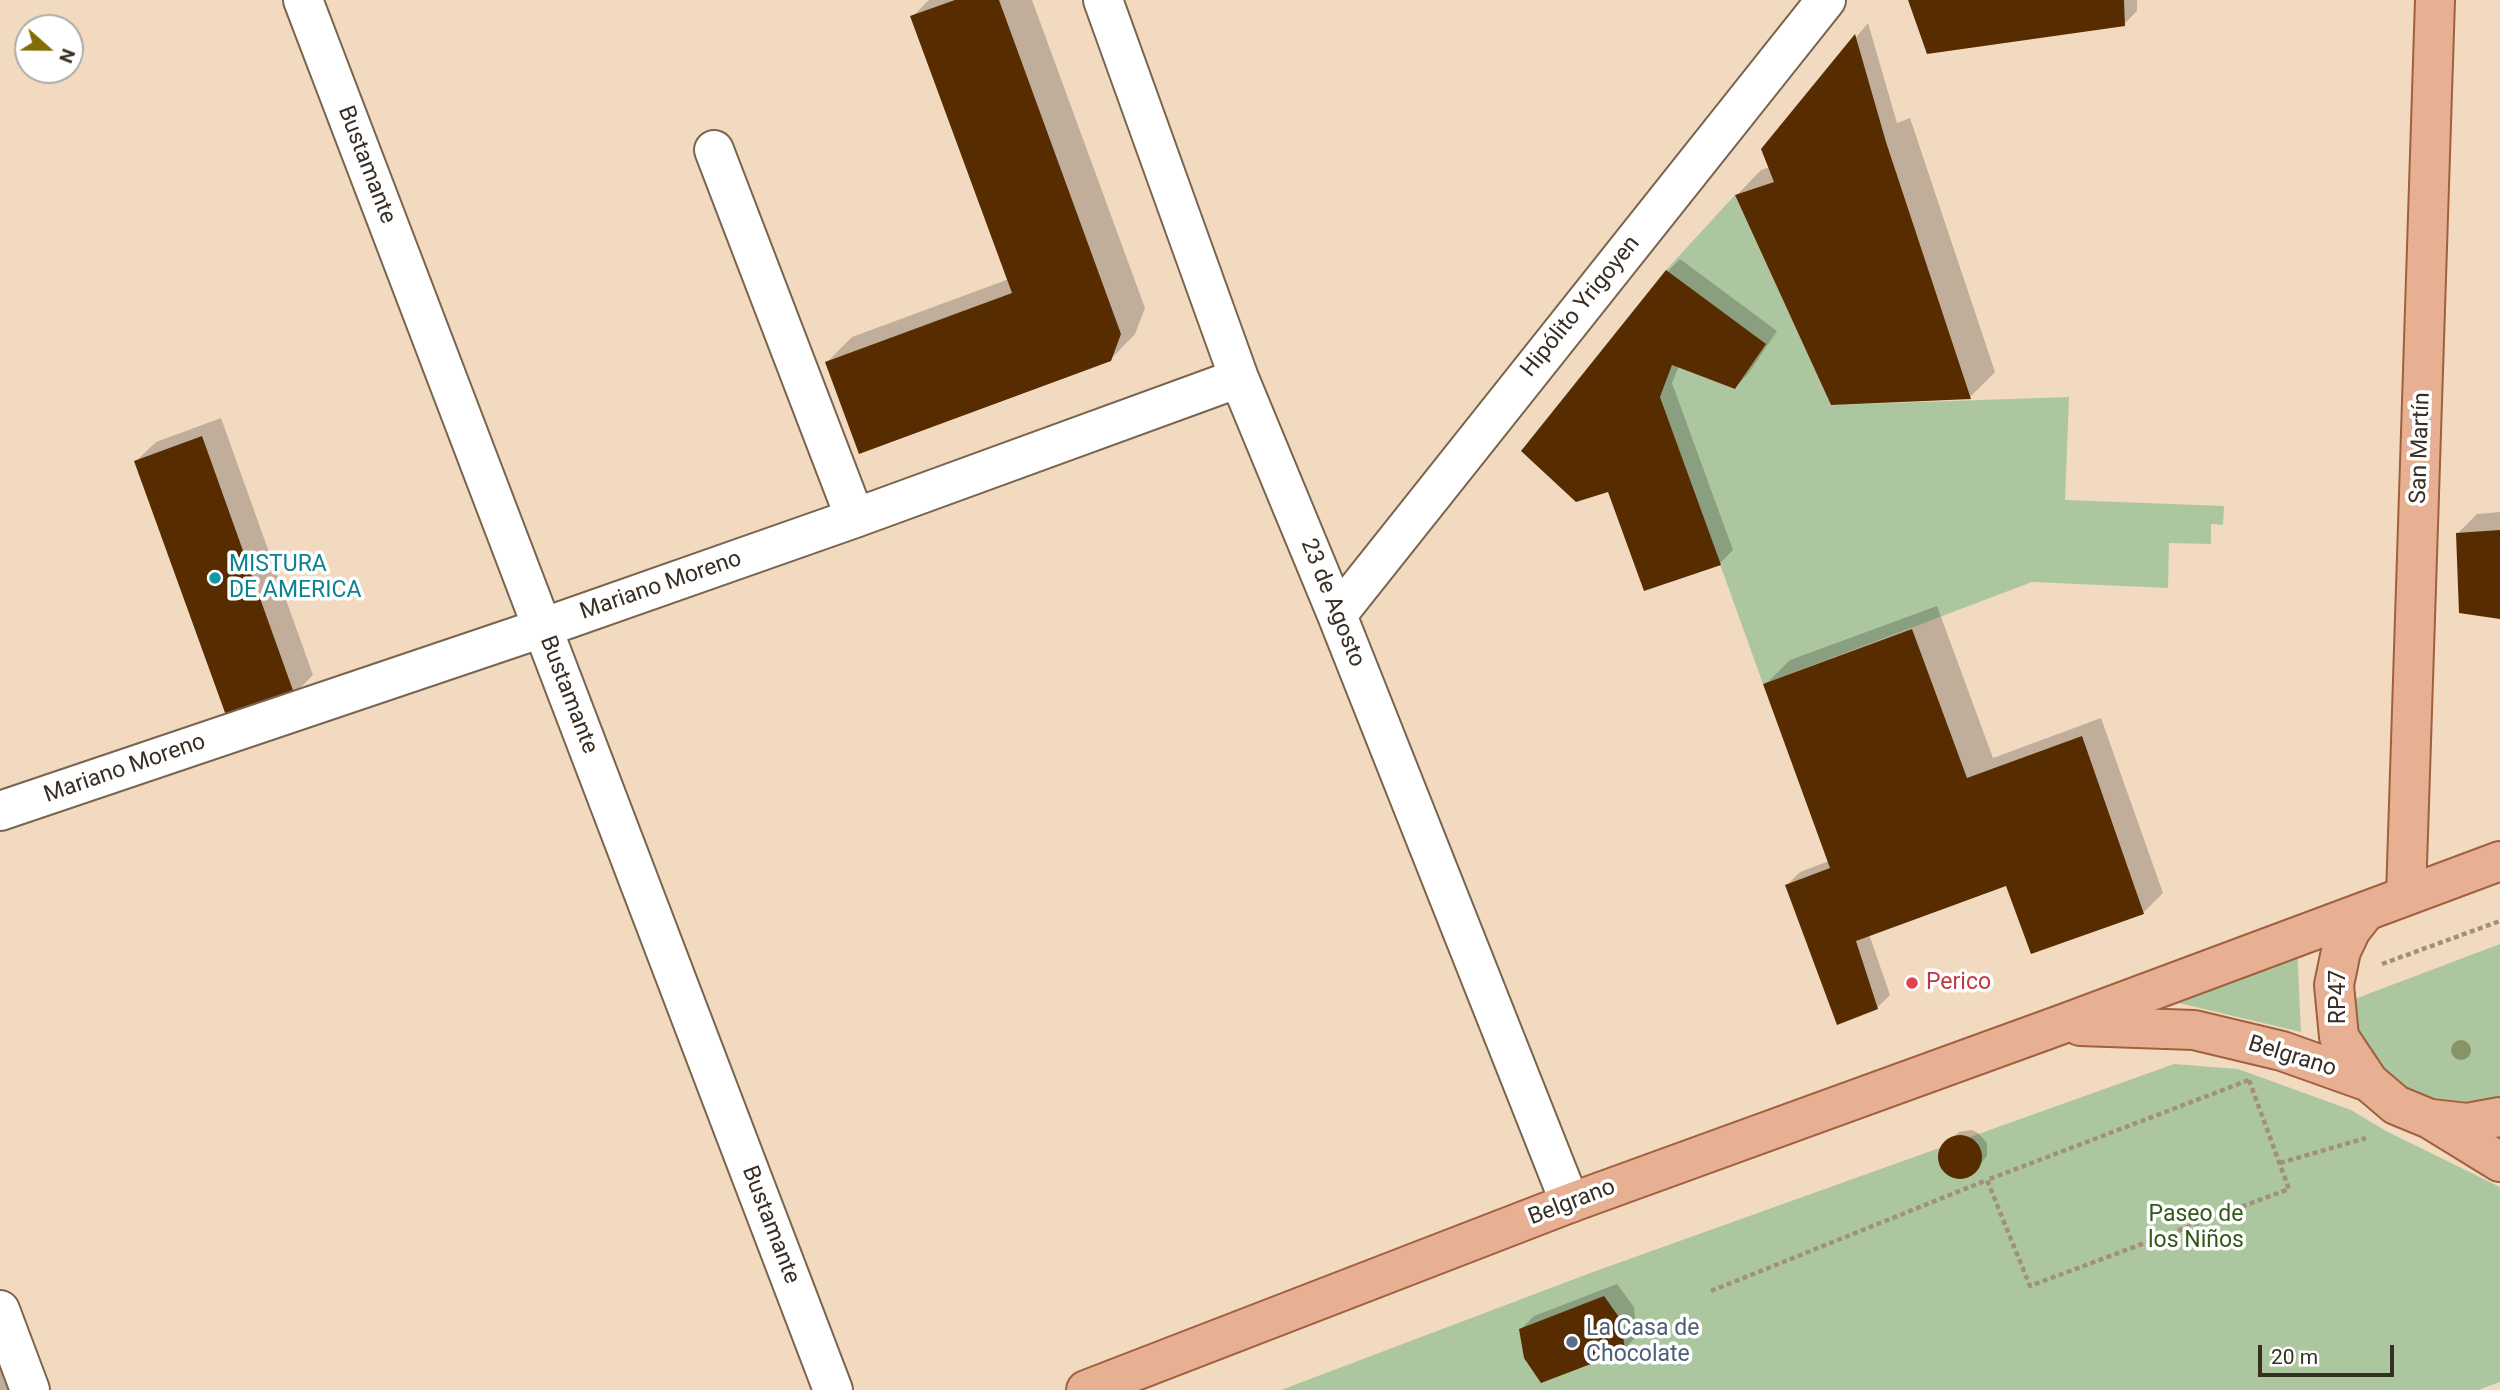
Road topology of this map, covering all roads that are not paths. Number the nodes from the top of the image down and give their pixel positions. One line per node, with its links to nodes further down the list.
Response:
1 (303, 0): 9 (street, Bustamante)
2 (1103, 0): 6 (street, 23 de Agosto)
3 (1826, 0): 8 (street, Hipólito Yrigoyen)
4 (2435, 0): 12 (main road, San Martín)
5 (714, 150): 7 (street)
6 (1239, 378): 7 (street, Mariano Moreno); 8 (street, 23 de Agosto)
7 (855, 518): 9 (street, Mariano Moreno)
8 (1337, 615): 19 (street, 23 de Agosto)
9 (542, 628): 10 (street, Mariano Moreno); 22 (street, Bustamante)
10 (0, 811)
11 (2495, 866): 12 (main road, Belgrano)
12 (2406, 896): 13 (main road, Belgrano)
13 (2366, 911): 14 (main road, Belgrano); 15 (main road, RP47)
14 (2060, 1025): 15 (main road, Belgrano); 19 (main road, Belgrano)
15 (2369, 1082): 17 (main road, Belgrano)
16 (2500, 1117): 17 (main road)
17 (2430, 1119): 18 (main road, Belgrano)
18 (2500, 1162)
19 (1570, 1203): 23 (main road, Belgrano)
20 (0, 1310): 21 (street)
21 (30, 1390)
22 (832, 1390)
23 (1086, 1390)

